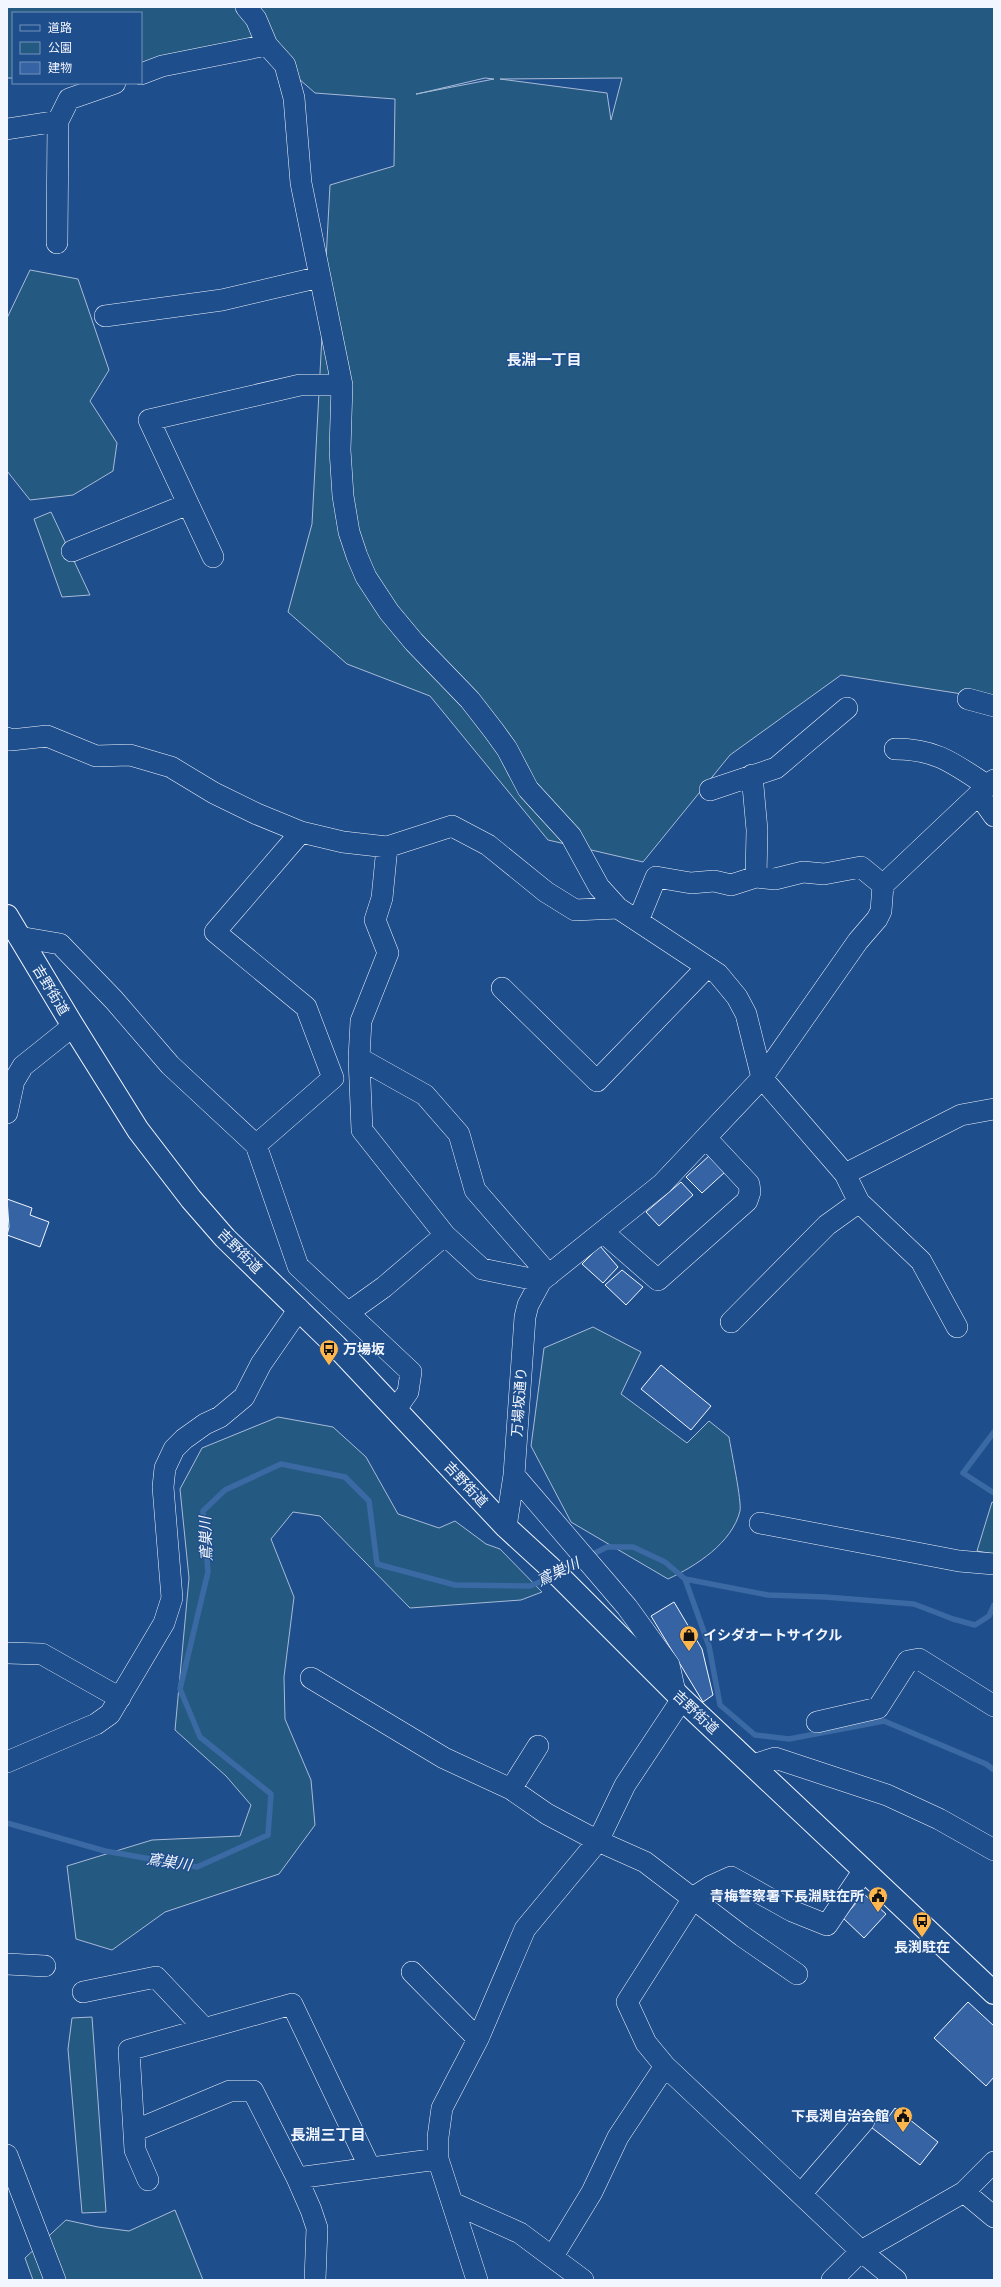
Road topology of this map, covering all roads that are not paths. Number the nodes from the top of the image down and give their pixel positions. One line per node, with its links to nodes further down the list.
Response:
1 (246, 7): 2 (street)
2 (267, 45): 3 (street); 8 (street)
3 (142, 74)
4 (112, 84): 5 (street)
5 (58, 121): 6 (street); 7 (street)
6 (7, 129)
7 (57, 243)
8 (320, 277): 9 (street); 10 (street)
9 (105, 316)
10 (342, 385): 11 (street); 27 (street)
11 (188, 504): 12 (street); 13 (street)
12 (72, 551)
13 (213, 557)
14 (968, 699): 15 (street)
15 (994, 706)
16 (847, 708): 19 (street)
17 (7, 738): 23 (street)
18 (895, 749): 20 (street)
19 (752, 775): 21 (street); 25 (street)
20 (987, 787): 22 (street); 26 (street)
21 (710, 790)
22 (994, 816)
23 (301, 832): 24 (street); 36 (street)
24 (387, 847): 27 (street); 34 (street)
25 (756, 877): 26 (street); 29 (street)
26 (883, 885): 37 (street)
27 (618, 908): 29 (street)
28 (7, 916): 30 (highway, 吉野街道)
29 (638, 921): 31 (street)
30 (19, 937): 33 (highway, 吉野街道); 41 (street)
31 (707, 967): 32 (street); 37 (street)
32 (502, 988)
33 (72, 1026): 35 (street); 47 (highway, 吉野街道)
34 (359, 1058): 36 (street); 45 (street); 46 (street)
35 (10, 1077): 39 (street)
36 (333, 1078): 41 (street)
37 (762, 1078): 40 (street); 42 (street)
38 (994, 1109): 42 (street)
39 (7, 1112)
40 (706, 1138): 44 (street); 44 (street)
41 (256, 1145): 48 (street)
42 (845, 1174): 43 (street)
43 (859, 1202): 49 (street); 50 (street)
44 (603, 1232): 46 (street)
45 (445, 1235): 46 (street); 48 (street)
46 (545, 1278): 52 (street, 万場坂通り)
47 (299, 1309): 51 (highway, 吉野街道); 59 (street)
48 (348, 1312): 51 (street)
49 (731, 1322)
50 (957, 1326)
51 (396, 1409): 54 (highway, 吉野街道)
52 (514, 1475): 54 (street, 万場坂通り); 58 (street)
53 (760, 1524): 55 (street)
54 (506, 1527): 58 (highway, 吉野街道)
55 (994, 1564)
56 (7, 1653): 59 (street)
57 (311, 1678): 65 (street)
58 (678, 1696): 64 (highway, 吉野街道); 66 (street)
59 (120, 1698): 63 (street)
60 (994, 1706): 61 (street)
61 (816, 1722)
62 (538, 1746): 65 (street)
63 (7, 1762)
64 (753, 1765): 67 (street); 68 (highway, 吉野街道)
65 (511, 1789): 66 (street)
66 (598, 1841): 69 (street); 77 (street)
67 (994, 1850)
68 (864, 1870): 69 (street); 75 (highway, 吉野街道)
69 (694, 1897): 73 (street); 78 (street)
70 (7, 1964): 71 (street)
71 (45, 1966)
72 (412, 1972): 77 (street)
73 (797, 1974)
74 (83, 1992): 76 (street)
75 (994, 1993)
76 (204, 2028): 80 (street); 84 (street)
77 (478, 2039): 82 (street)
78 (665, 2066): 88 (street); 92 (street)
79 (864, 2121): 88 (street)
80 (134, 2131): 85 (street); 86 (street)
81 (7, 2156): 94 (street)
82 (438, 2159): 84 (street); 89 (street)
83 (994, 2162): 87 (street)
84 (370, 2168): 85 (street)
85 (297, 2178): 95 (street)
86 (148, 2180)
87 (964, 2192): 90 (street); 91 (street)
88 (801, 2194): 91 (street)
89 (453, 2203): 92 (street); 93 (street)
90 (994, 2217)
91 (861, 2251): 97 (street); 98 (street)
92 (553, 2256): 96 (street)
93 (470, 2274)
94 (55, 2280)
95 (315, 2280)
96 (583, 2280)
97 (832, 2280)
98 (896, 2280)

